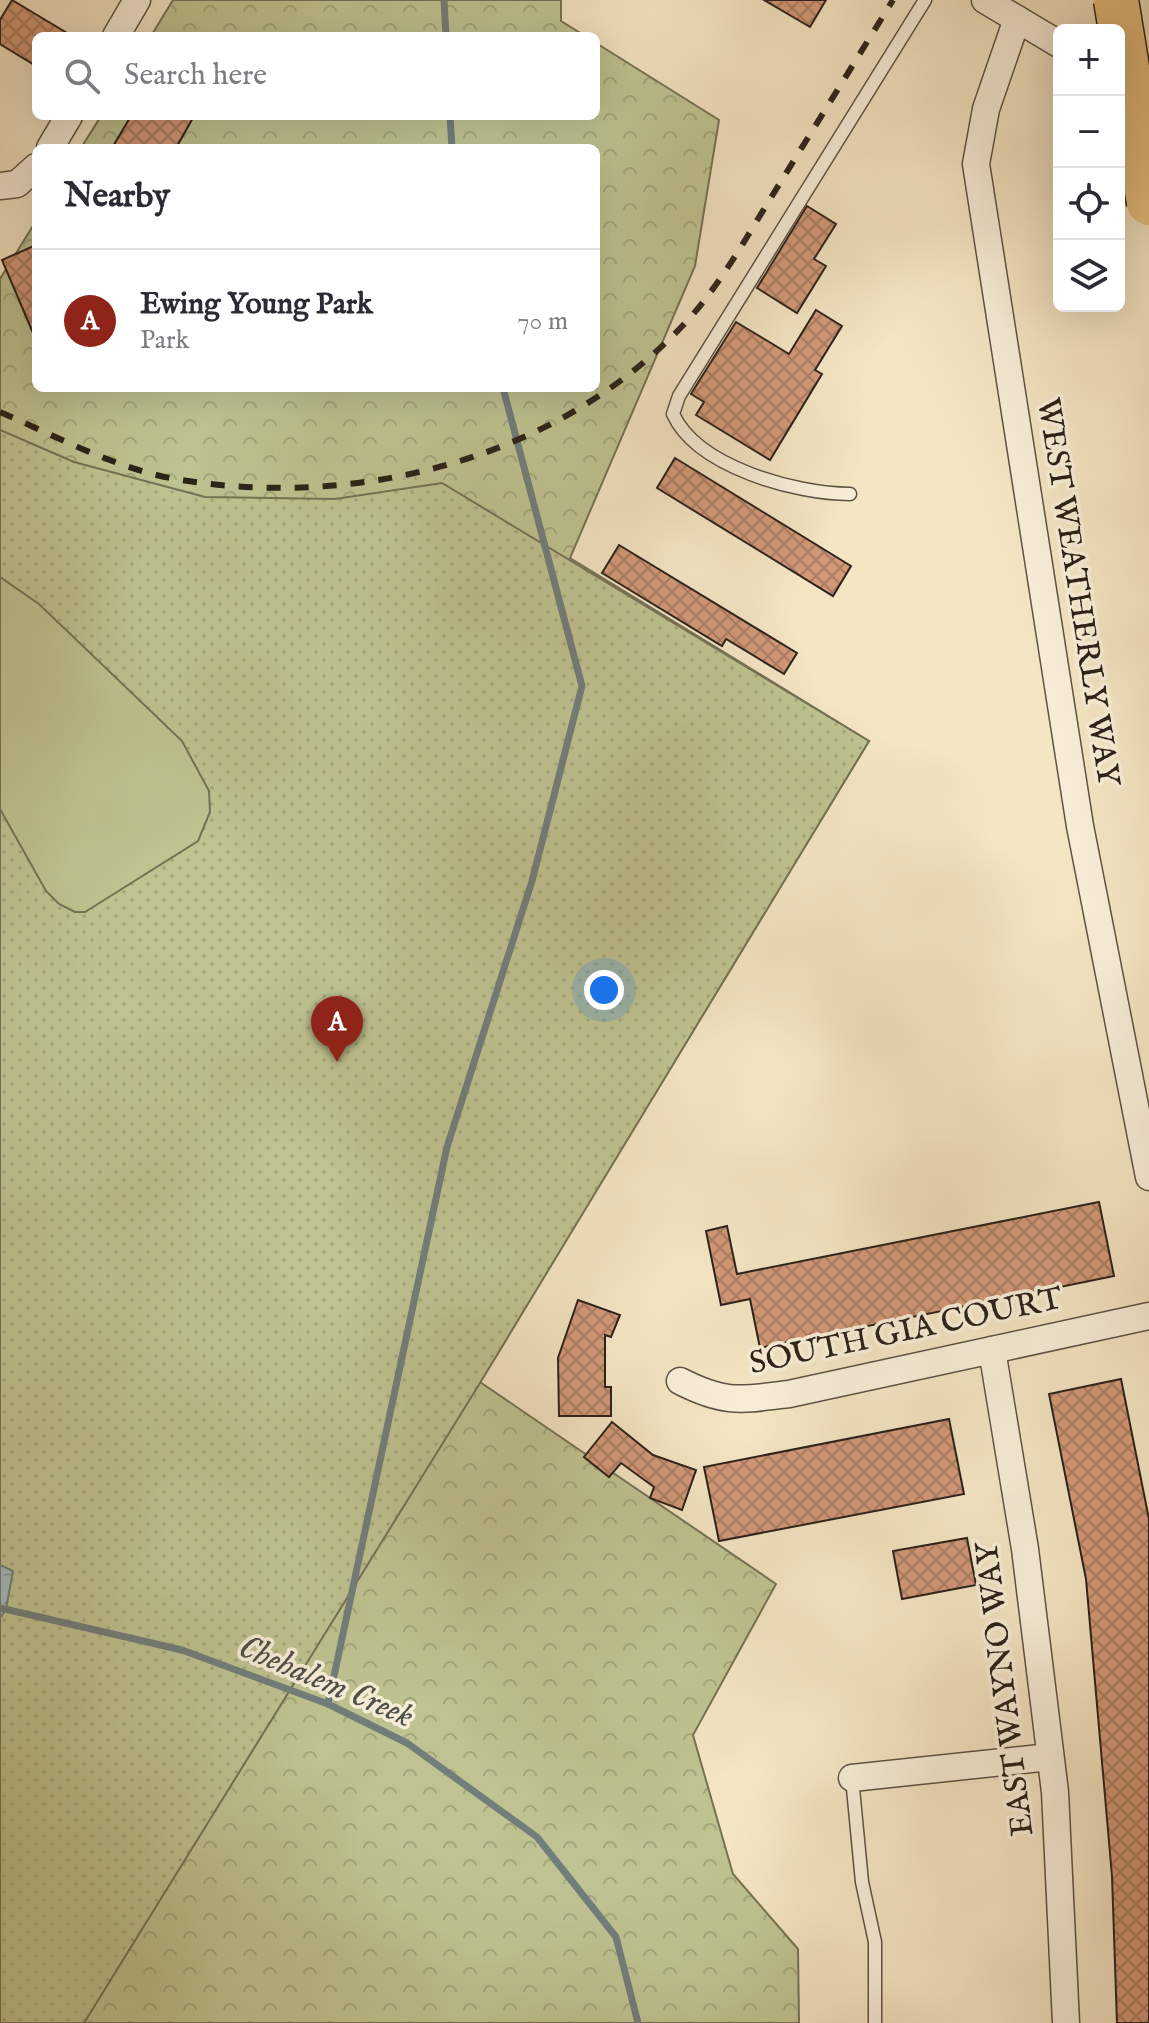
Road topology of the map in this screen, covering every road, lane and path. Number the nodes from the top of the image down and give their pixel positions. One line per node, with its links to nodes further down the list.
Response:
1 (137, 0): 6 (street)
2 (925, 0): 13 (lane)
3 (985, 0): 5 (street)
4 (1116, 0): 12 (highway, bridge)
5 (1017, 19): 7 (street); 14 (street, WEST WEATHERLY WAY)
6 (118, 32)
7 (1053, 40)
8 (1125, 68): 9 (street)
9 (1149, 70)
10 (67, 120): 11 (street)
11 (52, 144)
12 (1149, 203)
13 (850, 494)
14 (1149, 1177)
15 (1149, 1316): 16 (street, SOUTH GIA COURT)
16 (992, 1350): 17 (street, SOUTH GIA COURT); 18 (street, EAST WAYNO WAY)
17 (680, 1381)
18 (1050, 1757): 19 (street); 21 (street, EAST WAYNO WAY)
19 (852, 1778): 20 (lane)
20 (875, 2023)
21 (1066, 2023)

